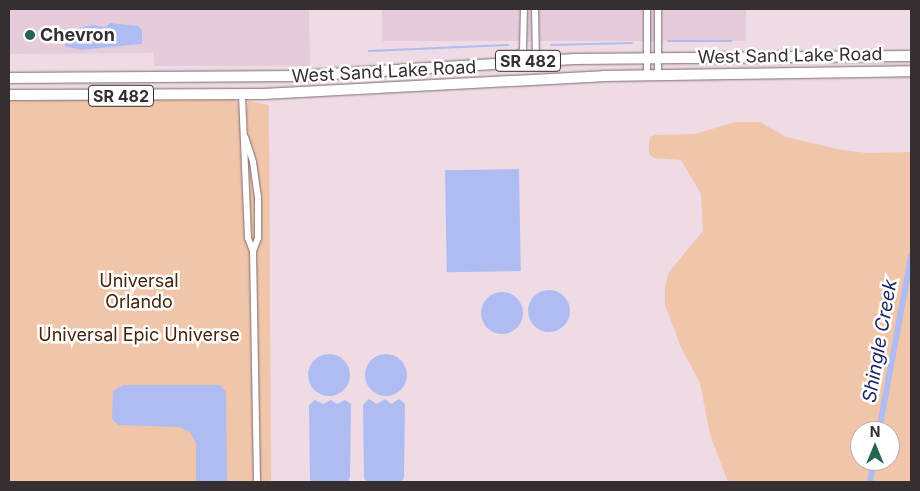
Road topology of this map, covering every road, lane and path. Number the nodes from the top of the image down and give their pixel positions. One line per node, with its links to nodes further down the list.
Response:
1 (524, 9): 8 (street)
2 (535, 9): 7 (street)
3 (647, 9): 4 (street); 6 (street)
4 (658, 9): 6 (street)
5 (911, 56): 6 (main road, West Sand Lake Road / SR 482)
6 (652, 58): 7 (main road, West Sand Lake Road / SR 482); 10 (street); 11 (street)
7 (536, 61): 8 (main road, West Sand Lake Road / SR 482); 13 (main road)
8 (514, 62): 12 (main road, West Sand Lake Road / SR 482)
9 (911, 71): 11 (main road, West Sand Lake Road / SR 482)
10 (647, 74): 11 (main road, West Sand Lake Road / SR 482); 13 (main road, West Sand Lake Road / SR 482)
11 (658, 74)
12 (9, 78)
13 (516, 80): 15 (main road, West Sand Lake Road / SR 482)
14 (9, 95): 15 (main road, West Sand Lake Road / SR 482)
15 (242, 95): 16 (street)
16 (257, 482)

